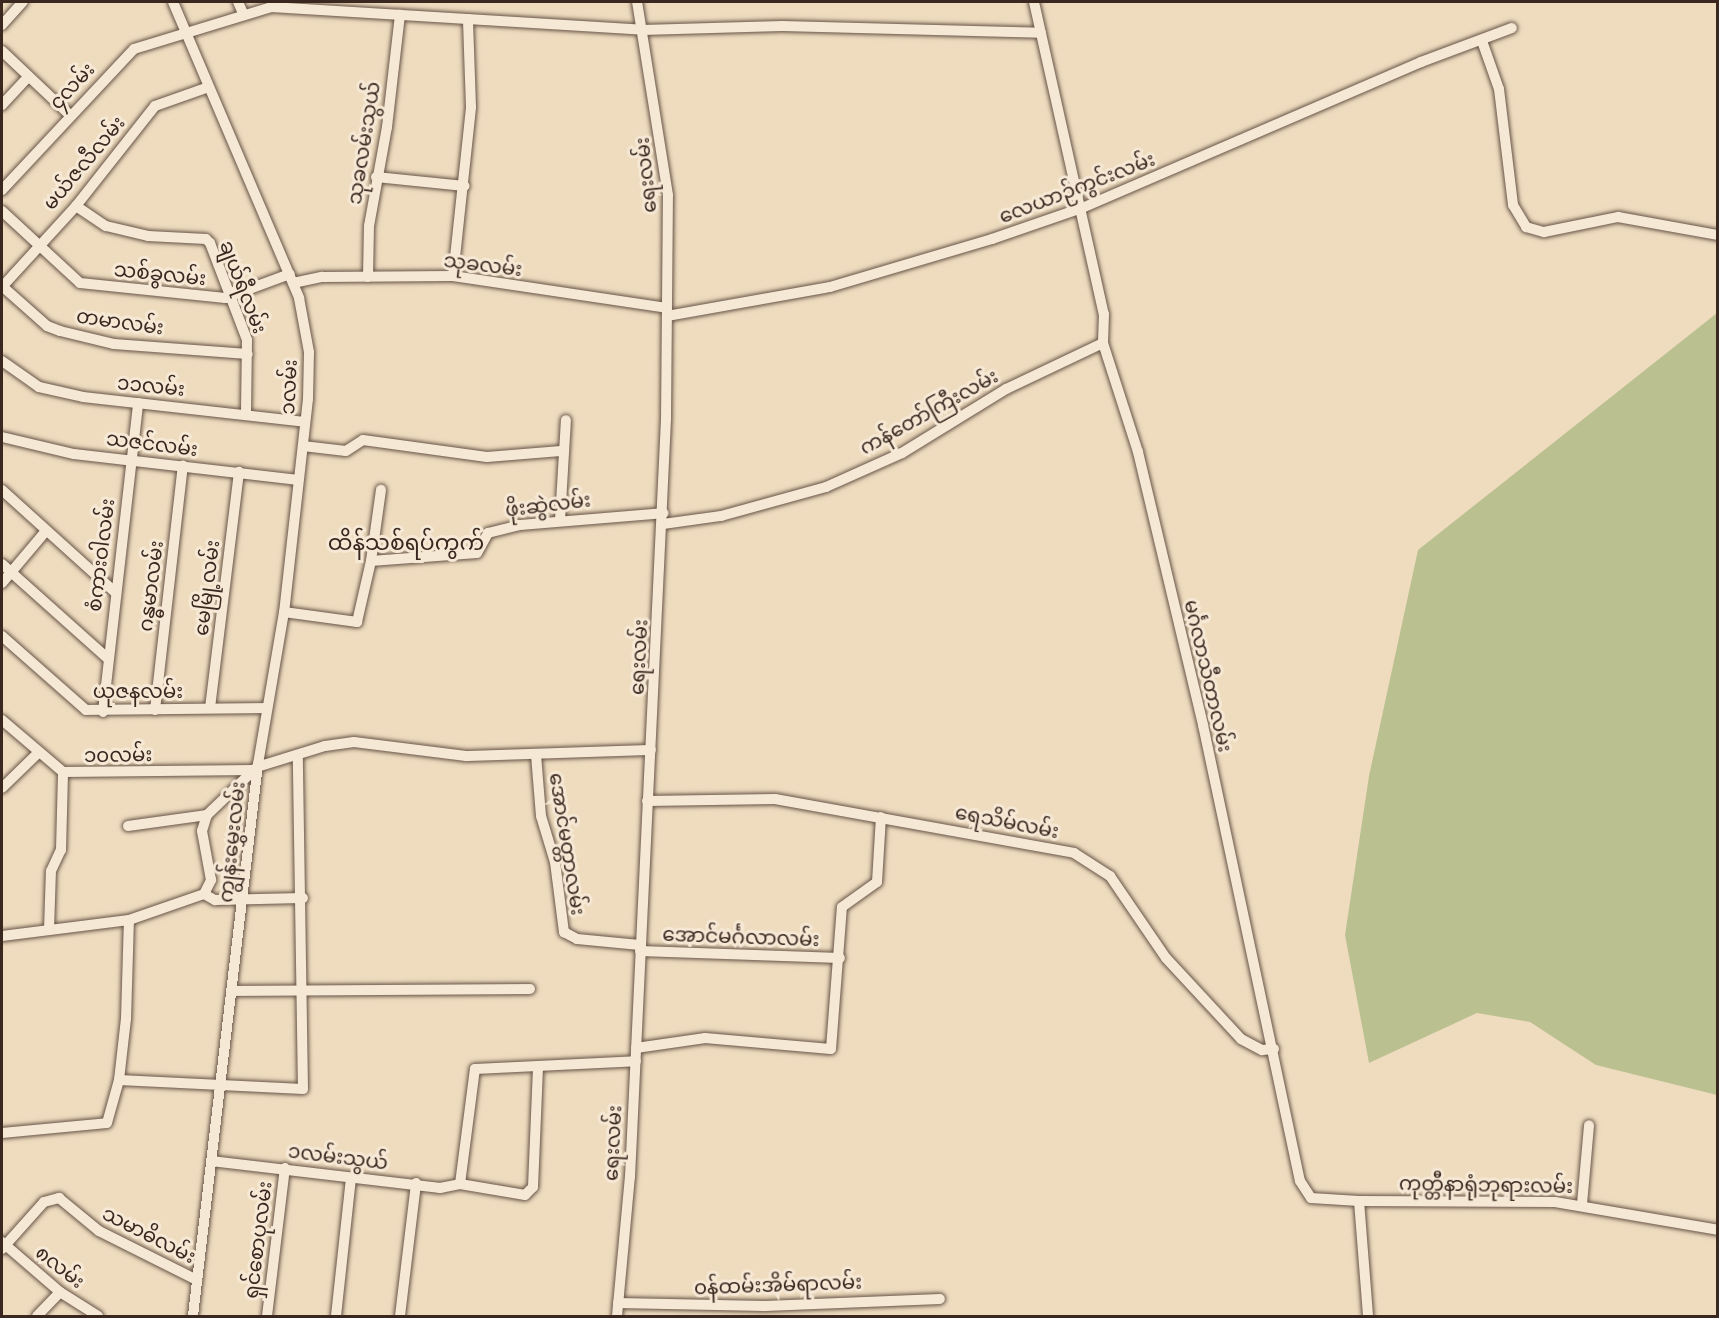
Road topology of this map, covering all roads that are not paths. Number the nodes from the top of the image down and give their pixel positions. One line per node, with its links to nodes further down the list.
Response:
1 (23, 2): 10 (street)
2 (173, 2): 12 (street, ၁လမ်း)
3 (238, 2): 7 (street)
4 (637, 2): 13 (street, ရေးလမ်း)
5 (1034, 2): 14 (street, မင်္ဂလာသီတာလမ်း)
6 (270, 4): 7 (street, ၄လမ်း); 8 (street, ၄လမ်း)
7 (243, 13): 12 (street, ၄လမ်း)
8 (400, 15): 9 (street, ၄လမ်း); 21 (street, သုခလမ်းသွယ်)
9 (468, 19): 13 (street, ၄လမ်း); 22 (street)
10 (2, 25)
11 (1512, 28): 15 (street, လေယာဉ်ကွင်းလမ်း)
12 (185, 30): 18 (street, ၁လမ်း); 20 (street, ၄လမ်း)
13 (642, 30): 14 (street, ၄လမ်း); 34 (street, ရေးလမ်း)
14 (1041, 33): 25 (street, မင်္ဂလာသီတာလမ်း)
15 (1482, 41): 25 (street, လေယာဉ်ကွင်းလမ်း); 27 (street)
16 (2, 51): 17 (street)
17 (28, 77): 19 (street); 20 (street)
18 (209, 87): 24 (street, မယ်ဇလီလမ်း); 31 (street, ၁လမ်း)
19 (2, 105)
20 (69, 115): 23 (street, ၄လမ်း)
21 (376, 177): 22 (street); 30 (street, သုခလမ်းသွယ်)
22 (465, 186): 29 (street)
23 (2, 190)
24 (76, 206): 28 (street, မယ်ဇလီလမ်း); 33 (street, ချယ်ရီလမ်း)
25 (1082, 208): 34 (street, လေယာဉ်ကွင်းလမ်း); 35 (street, မင်္ဂလာသီတာလမ်း)
26 (2, 212): 28 (street, သစ်ခွလမ်း)
27 (1718, 235)
28 (39, 243): 32 (street, မယ်ဇလီလမ်း); 33 (street, သစ်ခွလမ်း)
29 (453, 276): 30 (street, သုခလမ်း); 34 (street, သုခလမ်း)
30 (368, 277): 31 (street, သုခလမ်း)
31 (291, 279): 33 (street, သစ်ခွလမ်း); 41 (street, ၁လမ်း)
32 (2, 286): 36 (street, တမာလမ်း)
33 (231, 297): 36 (street, ချယ်ရီလမ်း)
34 (667, 312): 51 (street, ရေးလမ်း)
35 (1103, 343): 51 (street, ကန်တော်ကြီးလမ်း); 90 (street, မင်္ဂလာသီတာလမ်း)
36 (248, 354): 39 (street, ချယ်ရီလမ်း)
37 (2, 361): 38 (street, ၁၁လမ်း)
38 (138, 403): 39 (street, ၁၁လမ်း); 45 (street, စံကားဝါလမ်း)
39 (246, 414): 41 (street, ၁၁လမ်း)
40 (566, 420): 44 (street)
41 (305, 422): 43 (street, ၁လမ်း)
42 (2, 437): 45 (street, သဇင်လမ်း)
43 (303, 446): 44 (street); 48 (street, ၁လမ်း)
44 (561, 451): 52 (street)
45 (132, 458): 46 (street, သဇင်လမ်း); 58 (street, စံကားဝါလမ်း)
46 (183, 466): 47 (street, သဇင်လမ်း); 64 (street, ဂန္ဓမာလမ်း)
47 (239, 472): 48 (street, သဇင်လမ်း); 62 (street, မေမြို့လမ်း)
48 (299, 480): 59 (street, ၁လမ်း)
49 (2, 490): 53 (street)
50 (381, 490): 54 (street)
51 (664, 518): 52 (street, ဖိုးဆွဲလမ်း); 67 (street, ရေးလမ်း)
52 (560, 520): 54 (street, ဖိုးဆွဲလမ်း)
53 (46, 531): 56 (street); 58 (street)
54 (371, 561): 59 (street)
55 (2, 564): 56 (street)
56 (12, 573): 57 (street); 61 (street)
57 (2, 584)
58 (116, 592): 61 (street, စံကားဝါလမ်း)
59 (284, 612): 63 (street, ၁လမ်း)
60 (2, 636): 65 (street, ယုဇနလမ်း)
61 (106, 657): 65 (street, စံကားဝါလမ်း)
62 (210, 708): 63 (street, ယုဇနလမ်း); 64 (street, ယုဇနလမ်း)
63 (266, 708): 71 (street, ၁လမ်း)
64 (155, 710): 65 (street, ယုဇနလမ်း)
65 (103, 712)
66 (2, 720): 68 (street, ၁၀လမ်း)
67 (651, 750): 70 (street, ကျွန်းမွှေးလမ်း); 74 (street, ရေးလမ်း)
68 (37, 754): 72 (street, ၁၀လမ်း); 73 (street)
69 (298, 755): 70 (street, ကျွန်းမွှေးလမ်း); 71 (street, ကျွန်းမွှေးလမ်း); 79 (street)
70 (536, 755): 84 (street, အောင်မတ္တာလမ်း)
71 (256, 768): 72 (street, ၁၀လမ်း); 75 (street); 80 (street, ကျွန်းမွှေးလမ်း)
72 (63, 772): 82 (street)
73 (2, 788)
74 (647, 801): 76 (street, ရေသိမ်လမ်း); 84 (street, ရေးလမ်း)
75 (207, 815): 77 (street); 78 (street)
76 (881, 817): 85 (street); 90 (street, ရေသိမ်လမ်း)
77 (128, 826)
78 (204, 894): 80 (street); 81 (street)
79 (303, 898): 80 (street); 88 (street)
80 (245, 902): 87 (street, ကျွန်းမွှေးလမ်း)
81 (129, 920): 82 (street); 93 (street)
82 (49, 930): 83 (street)
83 (2, 936)
84 (640, 948): 85 (street, အောင်မင်္ဂလာလမ်း); 89 (street, ရေးလမ်း)
85 (840, 958): 89 (street)
86 (530, 989): 88 (street)
87 (231, 991): 88 (street); 94 (street, ကျွန်းမွှေးလမ်း)
88 (303, 994): 94 (street)
89 (636, 1048): 91 (street, ရေးလမ်း)
90 (1274, 1049): 102 (street, မင်္ဂလာသီတာလမ်း)
91 (636, 1061): 92 (street); 109 (street, ရေးလမ်း)
92 (538, 1069): 101 (street); 101 (street, ၁လမ်းသွယ်)
93 (119, 1080): 94 (street); 96 (street)
94 (218, 1086): 97 (street, ကျွန်းမွှေးလမ်း)
95 (1589, 1125): 103 (street)
96 (2, 1133)
97 (211, 1161): 98 (street, ၁လမ်းသွယ်); 106 (street, ကျွန်းမွှေးလမ်း)
98 (285, 1168): 99 (street, ၁လမ်းသွယ်); 113 (street, ရှင်စောပုလမ်း)
99 (351, 1178): 100 (street, ၁လမ်းသွယ်); 114 (street)
100 (416, 1184): 101 (street, ၁လမ်းသွယ်); 115 (street)
101 (460, 1184)
102 (1359, 1201): 103 (street, ကုတ္တီနာရုံဘုရားလမ်း); 117 (street)
103 (1582, 1204): 104 (street, ကုတ္တီနာရုံဘုရားလမ်း)
104 (1718, 1230)
105 (3, 1246): 106 (street, သမာဓိလမ်း); 107 (street, ၈လမ်း)
106 (197, 1280): 112 (street, ကျွန်းမွှေးလမ်း)
107 (60, 1292): 110 (street); 111 (street, ၈လမ်း)
108 (940, 1299): 109 (street, ၀န်ထမ်းအိမ်ရာလမ်း)
109 (618, 1303): 116 (street, ရေးလမ်း)
110 (37, 1317)
111 (98, 1317)
112 (193, 1317)
113 (267, 1317)
114 (336, 1317)
115 (400, 1317)
116 (617, 1317)
117 (1368, 1317)

